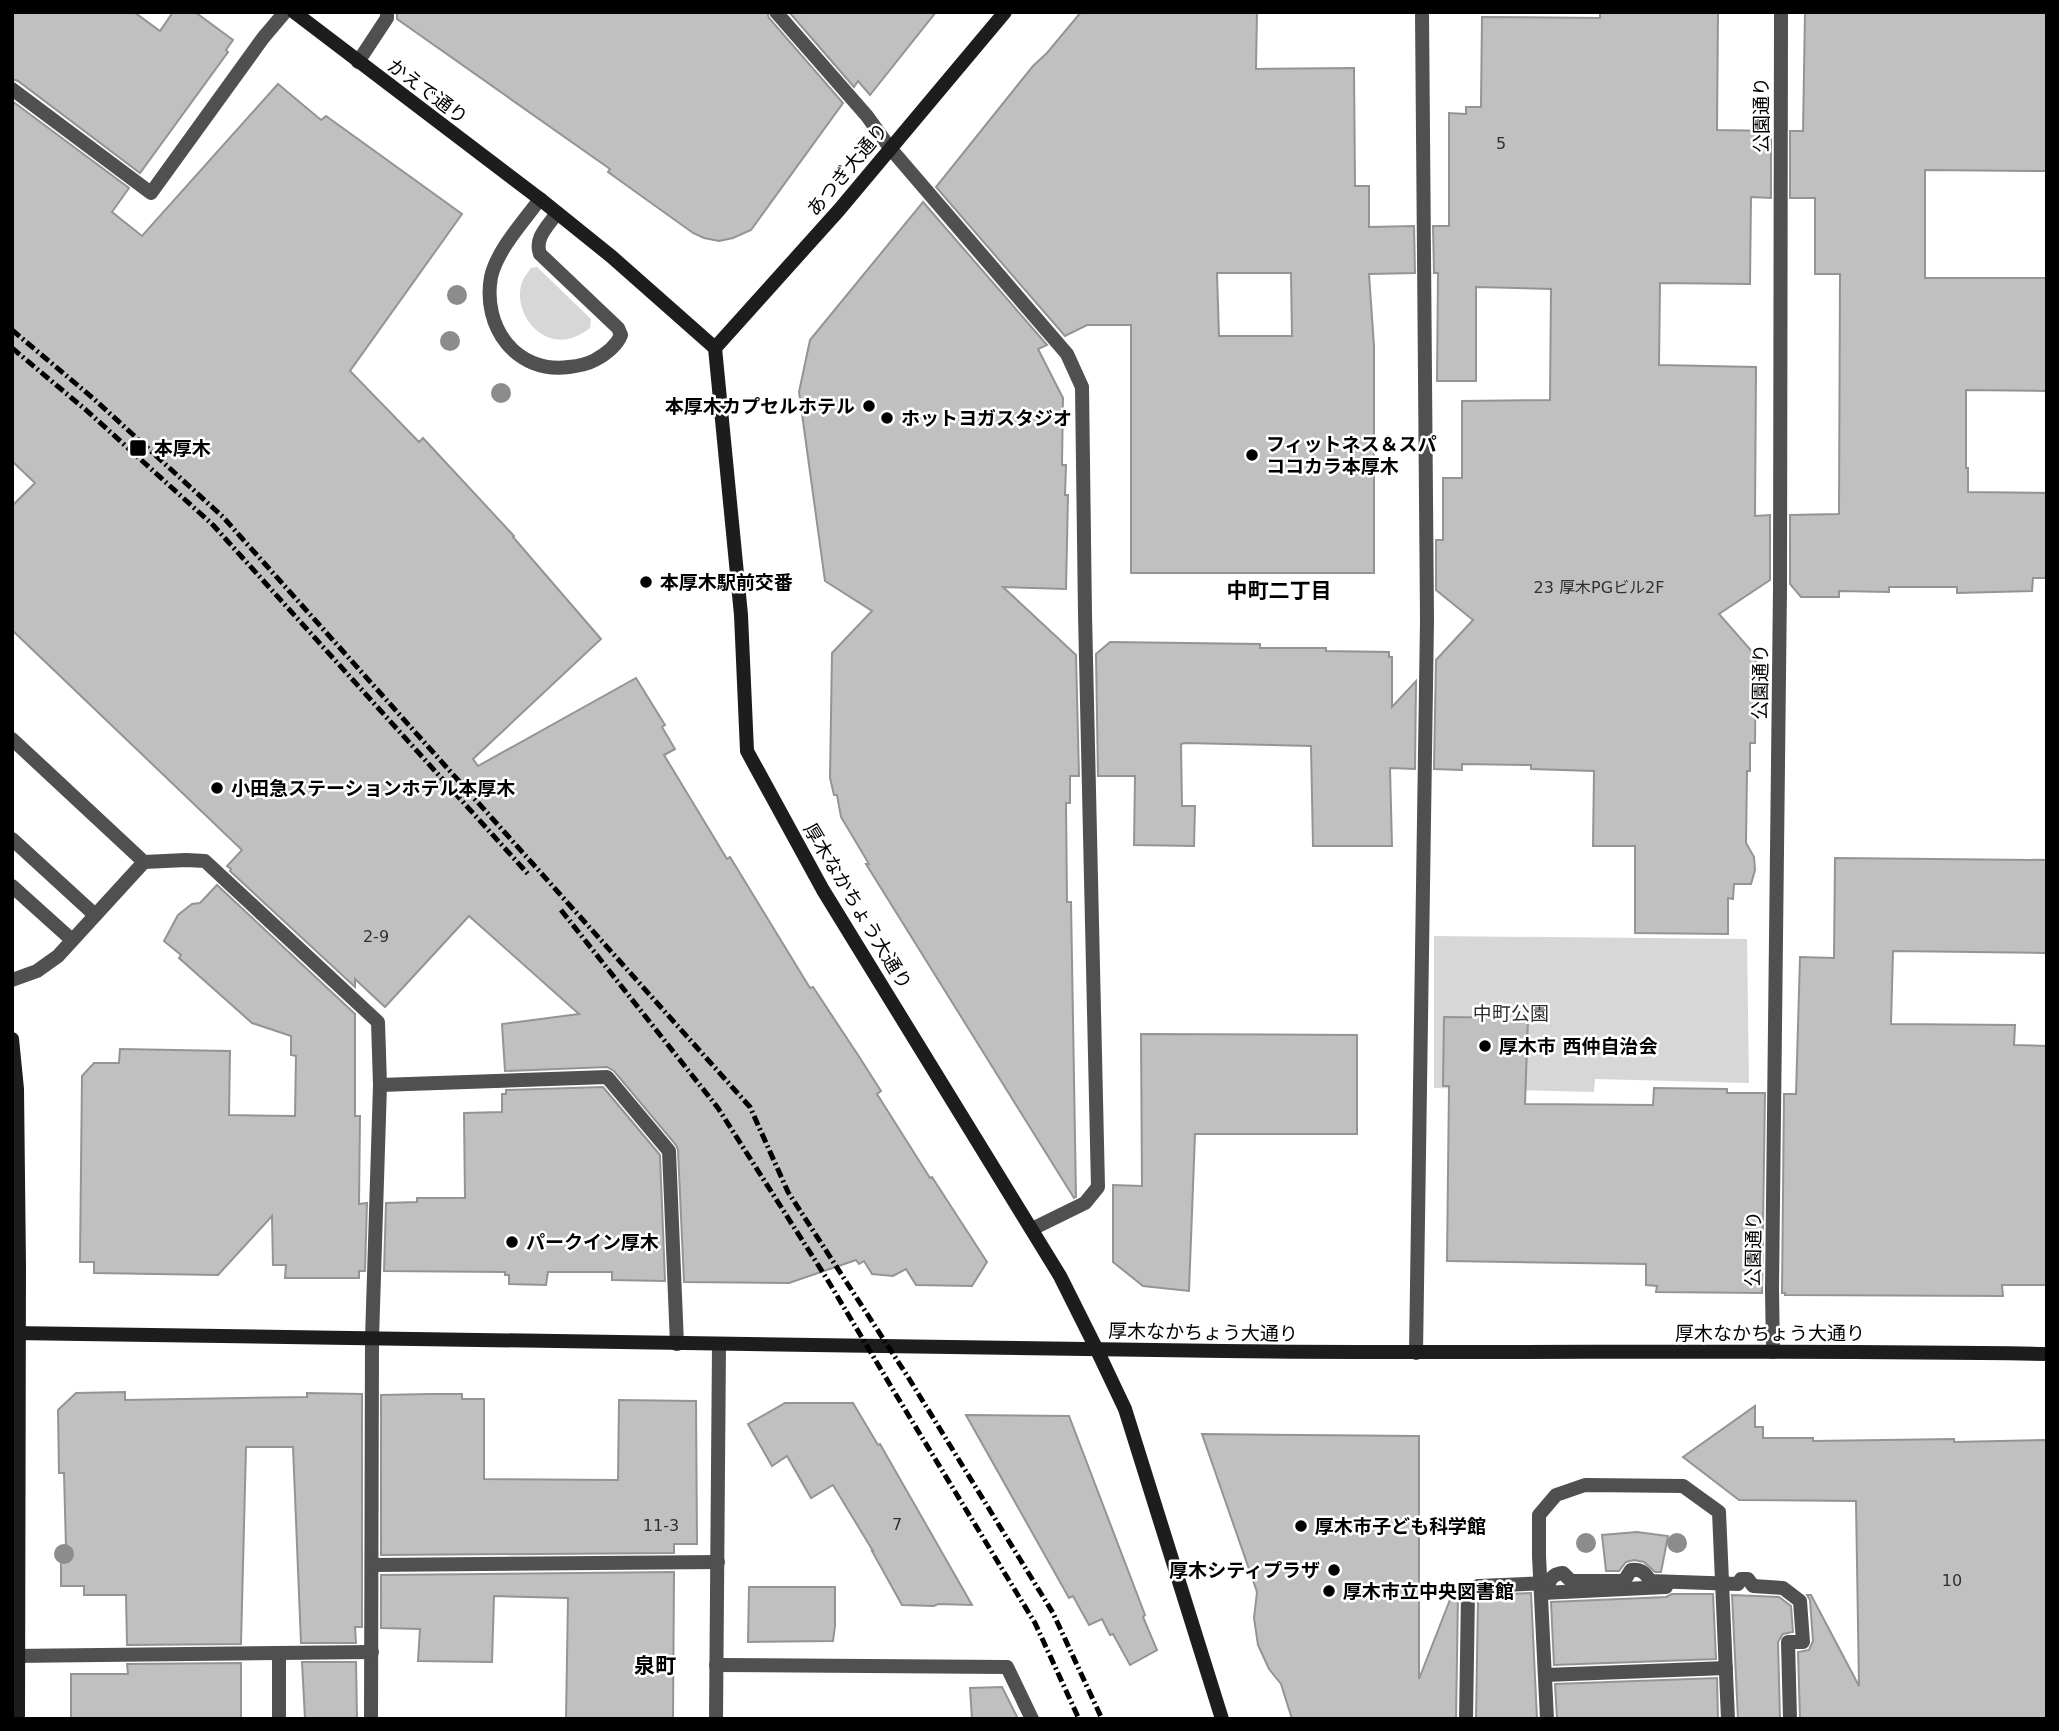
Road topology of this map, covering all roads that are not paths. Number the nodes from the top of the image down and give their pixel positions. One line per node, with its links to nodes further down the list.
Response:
1 (285, 12): 9 (street)
2 (294, 12): 8 (street, かえで通り)
3 (387, 12): 8 (street)
4 (776, 12): 10 (street)
5 (1005, 12): 10 (street, あつぎ大通り)
6 (1422, 12): 31 (street)
7 (1781, 12): 30 (street, 公園通り)
8 (358, 62): 11 (street, かえで通り)
9 (12, 89)
10 (891, 148): 13 (street, あつぎ大通り); 24 (street)
11 (540, 199): 12 (street, かえで通り); 12 (street)
12 (557, 213): 13 (street, かえで通り)
13 (715, 348): 24 (street, 厚木なかちょう大通り)
14 (12, 739): 16 (street)
15 (12, 839): 18 (street)
16 (144, 862): 18 (street); 22 (street)
17 (12, 886): 19 (street)
18 (95, 915): 19 (street)
19 (72, 940): 20 (street)
20 (12, 980)
21 (12, 1039): 23 (street)
22 (380, 1085): 26 (street); 27 (street)
23 (15, 1089): 25 (street)
24 (1032, 1229): 29 (street, 厚木なかちょう大通り)
25 (15, 1333): 26 (street); 39 (street)
26 (372, 1339): 27 (street); 34 (street)
27 (677, 1344): 28 (street)
28 (719, 1344): 29 (street); 33 (street)
29 (1097, 1350): 31 (street, 厚木なかちょう大通り); 48 (street)
30 (1773, 1352): 31 (street, 厚木なかちょう大通り); 32 (street, 厚木なかちょう大通り)
31 (1416, 1353)
32 (2047, 1354)
33 (718, 1562): 34 (street); 40 (street)
34 (372, 1565): 37 (street)
35 (1722, 1583): 36 (street); 36 (street); 41 (street); 52 (street)
36 (1542, 1588): 42 (street); 49 (street)
37 (372, 1652): 38 (street); 45 (street)
38 (279, 1653): 39 (street); 44 (street)
39 (15, 1656): 43 (street)
40 (716, 1665): 46 (street); 47 (street)
41 (1726, 1668): 42 (street); 51 (street)
42 (1545, 1675): 50 (street)
43 (18, 1719)
44 (279, 1719)
45 (371, 1719)
46 (716, 1719)
47 (1032, 1719)
48 (1222, 1719)
49 (1466, 1719)
50 (1547, 1719)
51 (1728, 1719)
52 (1790, 1719)

